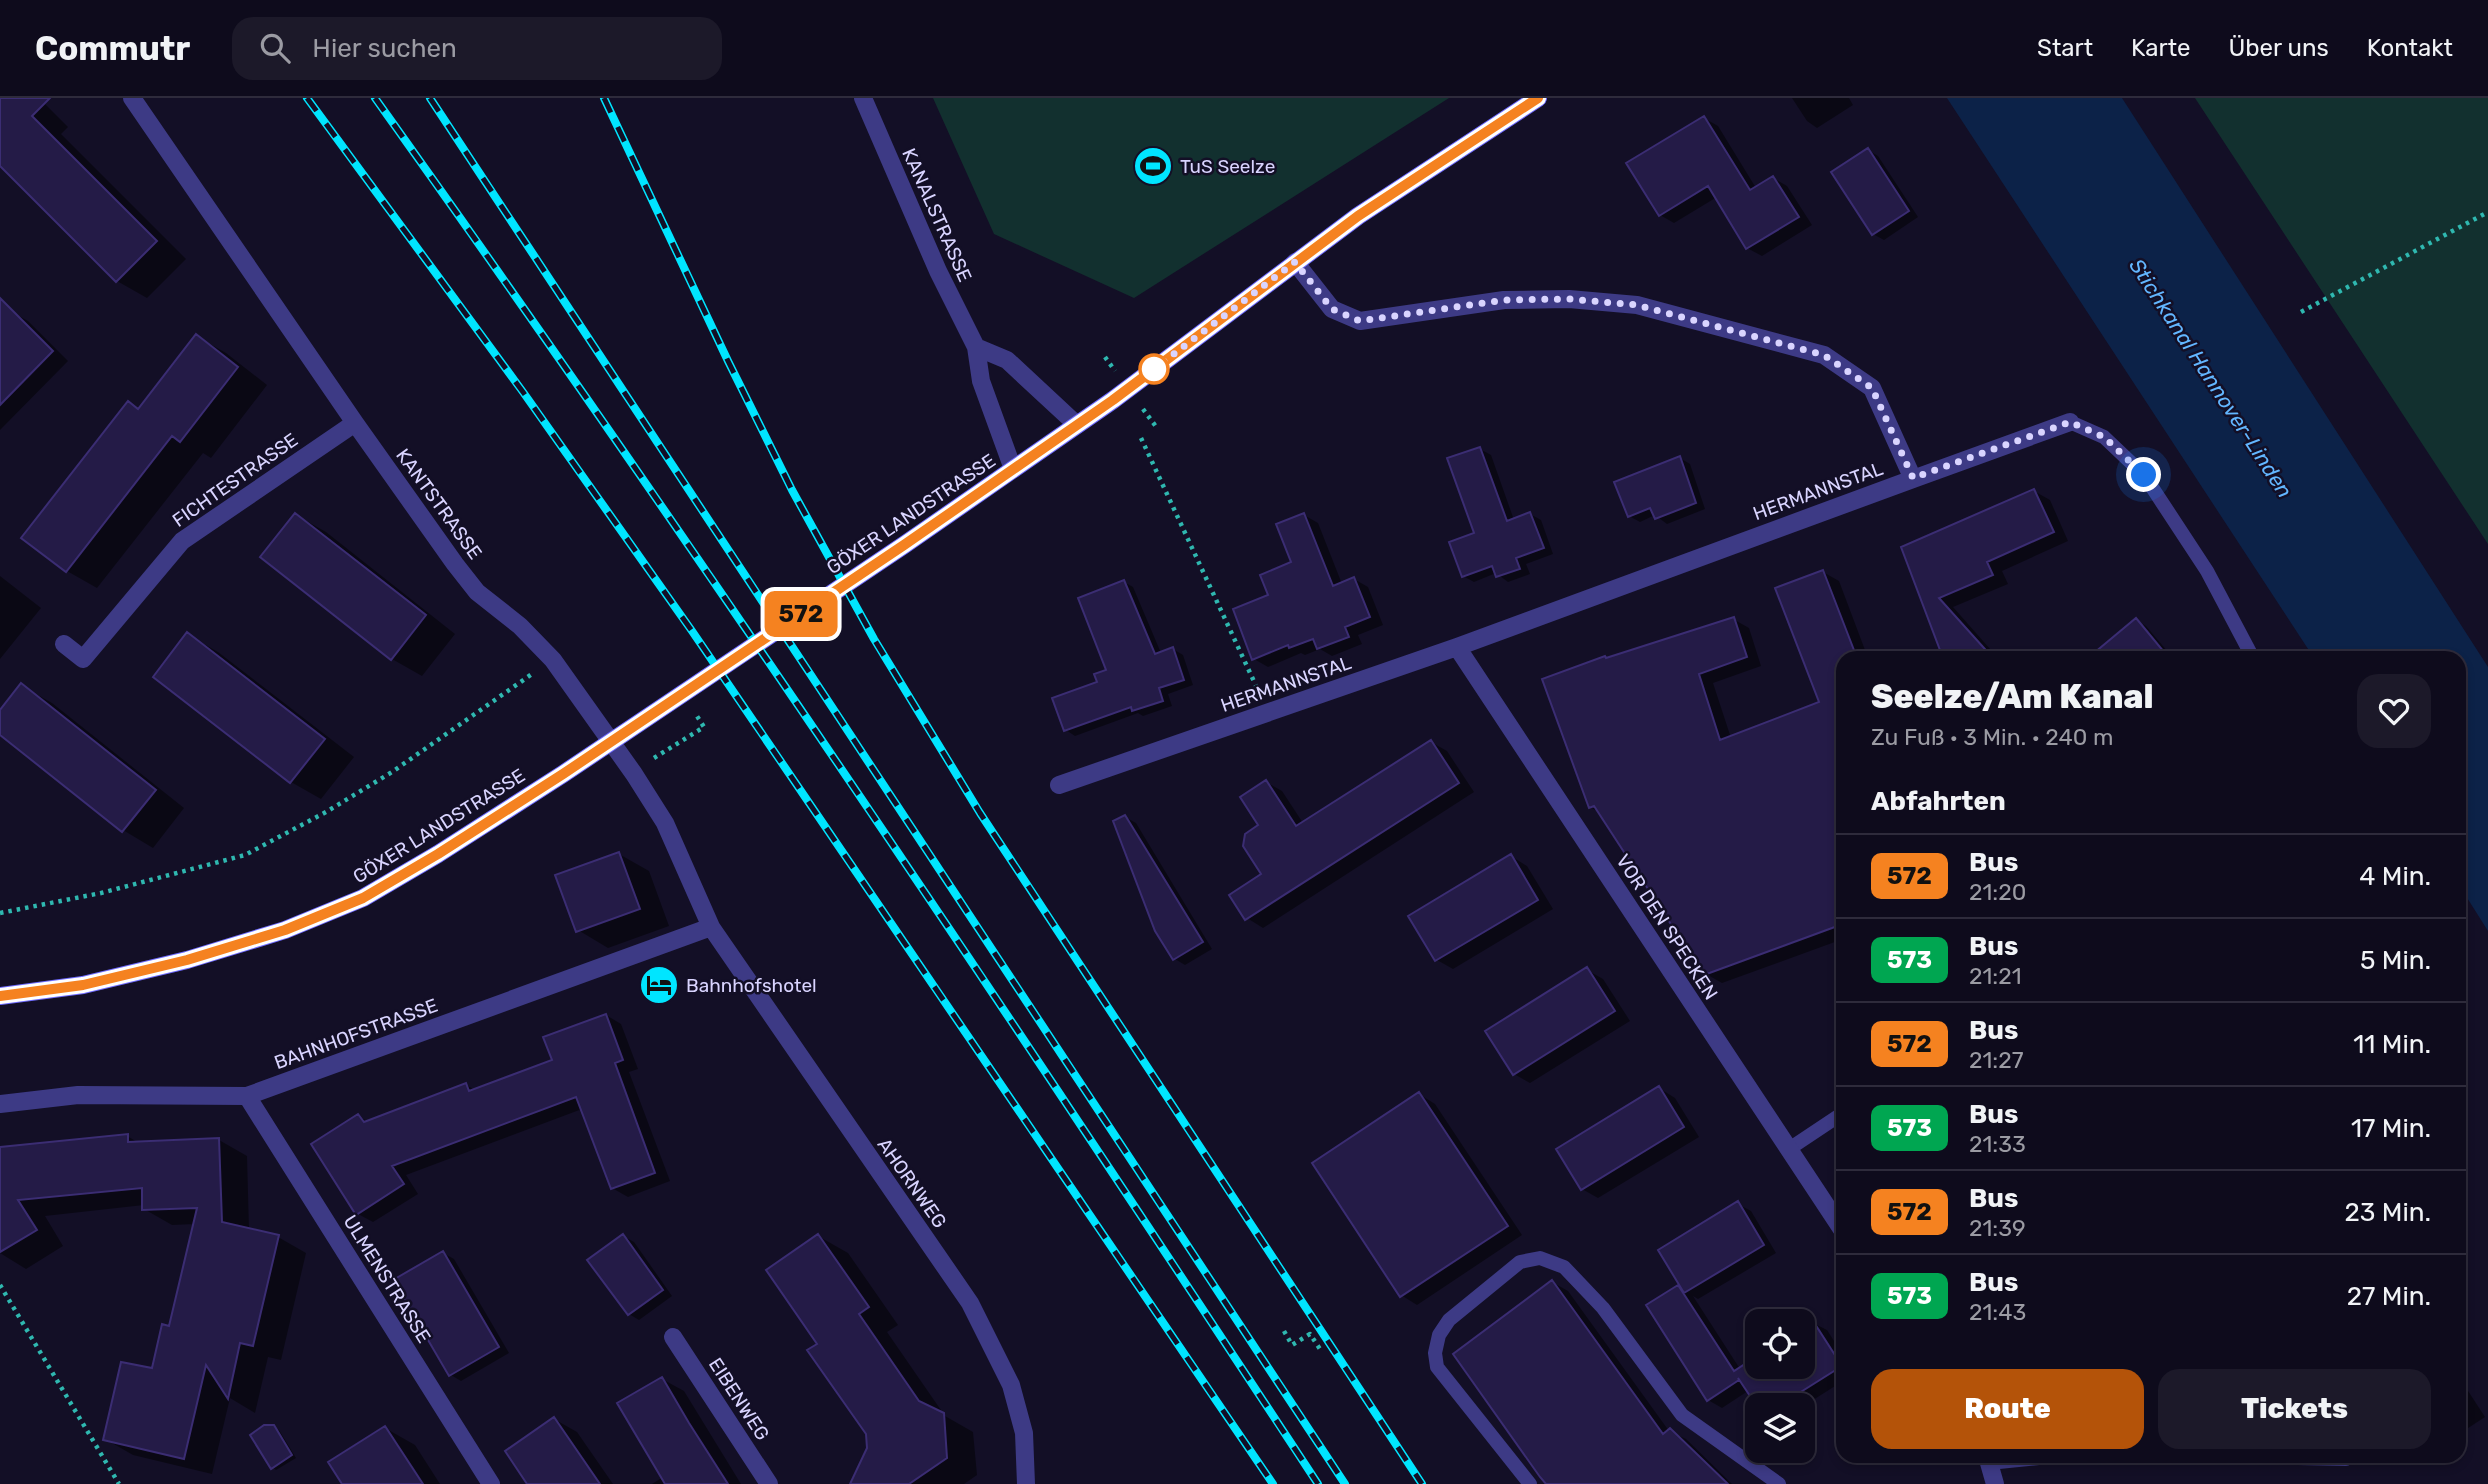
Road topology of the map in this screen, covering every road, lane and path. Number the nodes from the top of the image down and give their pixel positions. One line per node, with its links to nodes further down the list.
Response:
1 (132, 98): 9 (street, KANTSTRASSE)
2 (863, 98): 7 (street, KANALSTRASSE)
3 (1538, 98): 5 (main road, GÖXER LANDSTRASSE)
4 (2488, 212): 6 (path)
5 (1295, 262): 10 (main road, GÖXER LANDSTRASSE); 13 (street, HERMANNSTAL)
6 (2301, 312)
7 (976, 347): 10 (street); 12 (street, KANALSTRASSE)
8 (2070, 422): 13 (street); 16 (lane)
9 (355, 423): 14 (street, FICHTESTRASSE); 17 (street, KANTSTRASSE)
10 (1077, 425): 12 (main road, GÖXER LANDSTRASSE)
11 (1141, 438): 19 (path)
12 (1013, 469): 18 (main road, GÖXER LANDSTRASSE)
13 (1913, 478): 15 (street, HERMANNSTAL)
14 (64, 643)
15 (1457, 647): 19 (street, HERMANNSTAL); 28 (street, VOR DEN SPECKEN)
16 (2249, 651)
17 (553, 660): 22 (path); 23 (street, KANTSTRASSE)
18 (684, 693): 20 (path); 24 (main road, GÖXER LANDSTRASSE)
19 (1268, 713): 21 (street, HERMANNSTAL)
20 (651, 760)
21 (1059, 785)
22 (0, 913)
23 (711, 928): 25 (street, BAHNHOFSTRASSE); 38 (street, AHORNWEG)
24 (0, 996)
25 (247, 1096): 26 (street, BAHNHOFSTRASSE); 36 (street, ULMENSTRASSE)
26 (0, 1104)
27 (1836, 1118): 28 (lane)
28 (1788, 1149): 29 (street, VOR DEN SPECKEN)
29 (1836, 1221)
30 (0, 1285): 35 (path)
31 (1284, 1331): 33 (path)
32 (673, 1337): 37 (street, EIBENWEG)
33 (1322, 1352)
34 (1989, 1463): 41 (street)
35 (119, 1484)
36 (491, 1484)
37 (769, 1484)
38 (1026, 1484)
39 (1531, 1484): 40 (lane)
40 (1779, 1484)
41 (1995, 1484)

